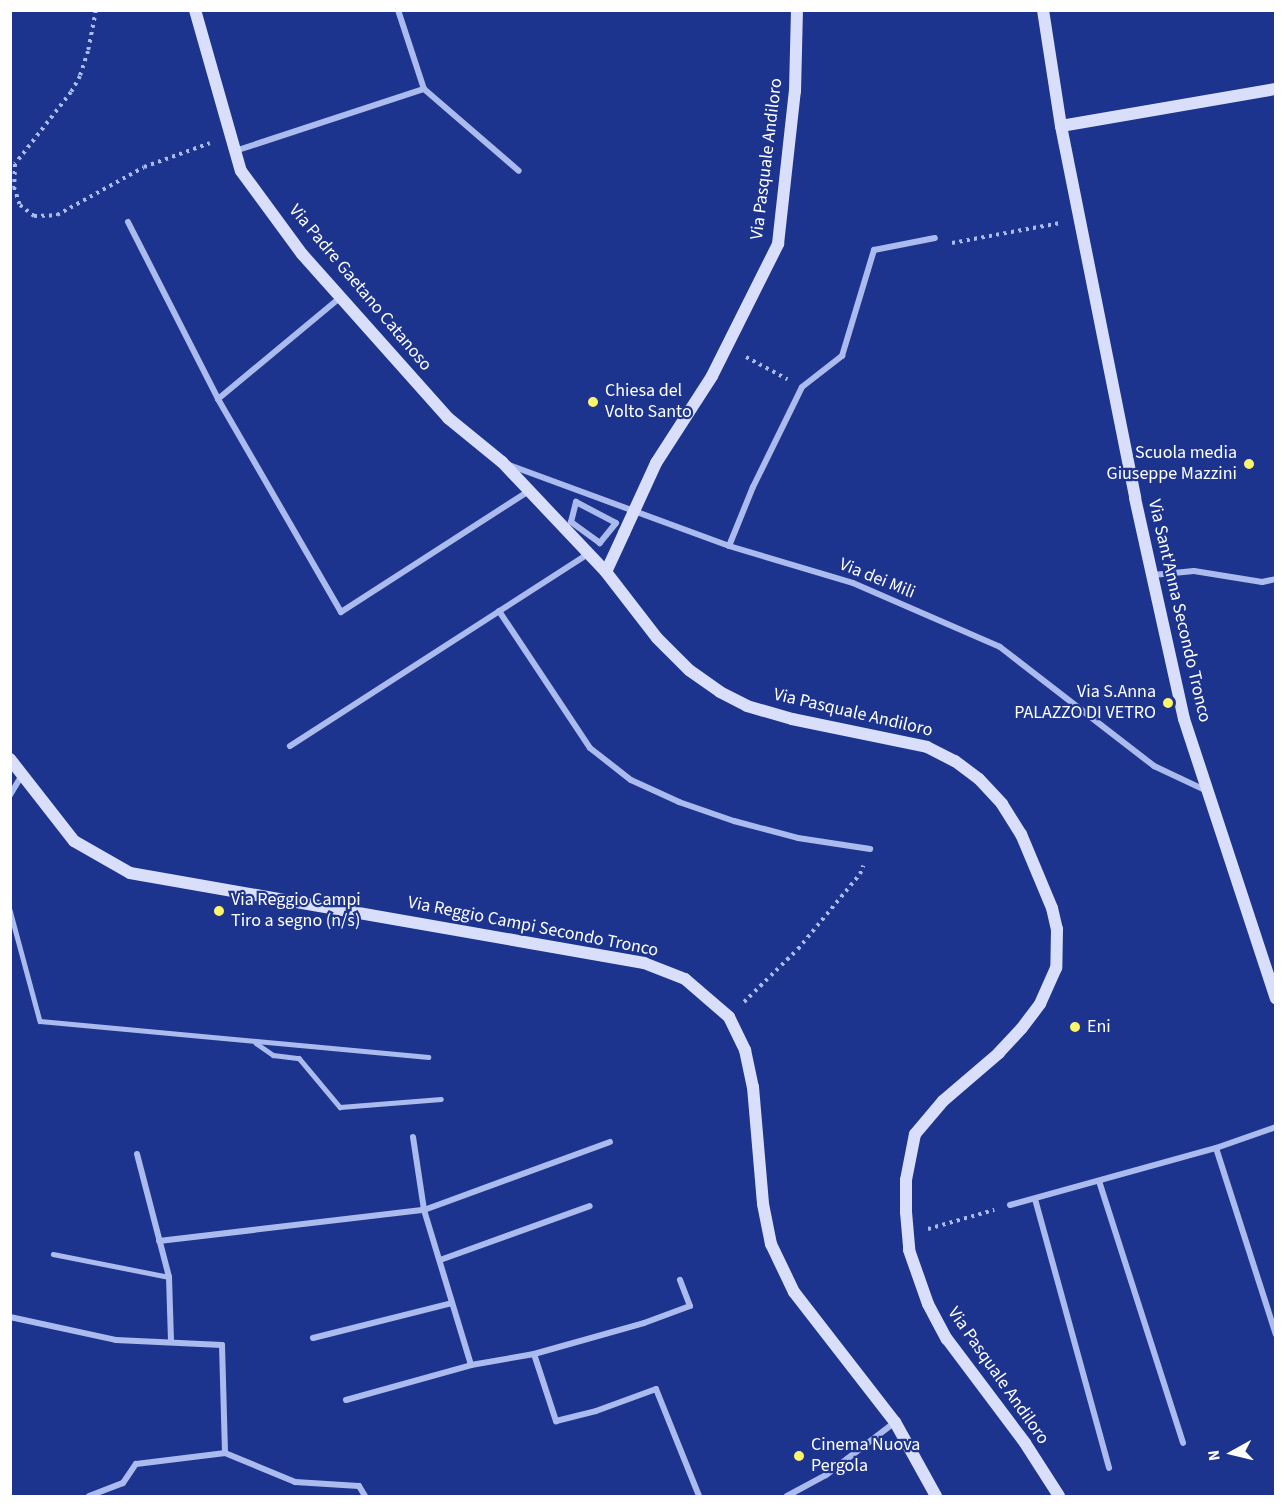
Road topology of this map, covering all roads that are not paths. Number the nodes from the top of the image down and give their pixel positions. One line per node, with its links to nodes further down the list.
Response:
1 (195, 10): 8 (street, Via Padre Gaetano Catanoso)
2 (398, 10): 5 (street)
3 (797, 10): 19 (street, Via Pasquale Andiloro, bridge)
4 (1043, 10): 7 (street, Via Sant'Anna Secondo Tronco)
5 (424, 89): 8 (street); 9 (street)
6 (1275, 89): 7 (street)
7 (1061, 126): 20 (street, Via Sant'Anna Secondo Tronco)
8 (235, 151): 12 (street, Via Padre Gaetano Catanoso)
9 (519, 171)
10 (128, 222): 13 (street)
11 (935, 238): 17 (street)
12 (341, 297): 13 (street); 14 (street, Via Padre Gaetano Catanoso)
13 (218, 399): 15 (street)
14 (502, 462): 15 (street, Via Padre Gaetano Catanoso); 17 (street, Via dei Mili)
15 (529, 491): 18 (street, Via Padre Gaetano Catanoso)
16 (600, 543): 16 (street)
17 (729, 546): 26 (street, Via dei Mili)
18 (588, 554): 19 (street, Via Padre Gaetano Catanoso); 22 (street)
19 (606, 572): 66 (street, Via Pasquale Andiloro)
20 (1153, 575): 21 (street); 26 (street, Via Sant'Anna Secondo Tronco)
21 (1275, 579)
22 (499, 611): 23 (street); 28 (street)
23 (290, 746)
24 (10, 759): 25 (street, Via Reggio Campi Secondo Tronco)
25 (22, 774): 27 (street); 57 (street, Via Reggio Campi Secondo Tronco)
26 (1206, 790): 30 (street, Via Sant'Anna Secondo Tronco)
27 (10, 795)
28 (870, 849)
29 (10, 910): 31 (lane)
30 (1275, 998)
31 (254, 1041): 32 (lane); 33 (lane)
32 (428, 1057)
33 (441, 1099)
34 (1275, 1127): 37 (street)
35 (413, 1137): 43 (street)
36 (610, 1142): 43 (street)
37 (1216, 1148): 39 (street); 51 (street)
38 (137, 1154): 44 (street)
39 (1099, 1181): 40 (street); 58 (street)
40 (1035, 1199): 41 (street); 60 (street)
41 (1010, 1205)
42 (590, 1206): 46 (street)
43 (424, 1210): 44 (street); 46 (street)
44 (159, 1241): 47 (street)
45 (53, 1254): 47 (lane)
46 (440, 1260): 49 (street)
47 (168, 1277): 53 (street)
48 (680, 1280): 54 (street)
49 (453, 1303): 52 (street); 55 (street)
50 (10, 1317): 53 (street)
51 (1275, 1335)
52 (312, 1338)
53 (171, 1342): 59 (street)
54 (534, 1354): 55 (street); 63 (street)
55 (471, 1365): 56 (street)
56 (346, 1400)
57 (895, 1422): 64 (street); 65 (street, Via Reggio Campi Secondo Tronco)
58 (1183, 1443)
59 (225, 1453): 61 (street); 62 (street)
60 (1108, 1468)
61 (88, 1497)
62 (365, 1497)
63 (699, 1497)
64 (787, 1497)
65 (936, 1497)
66 (1059, 1497)

